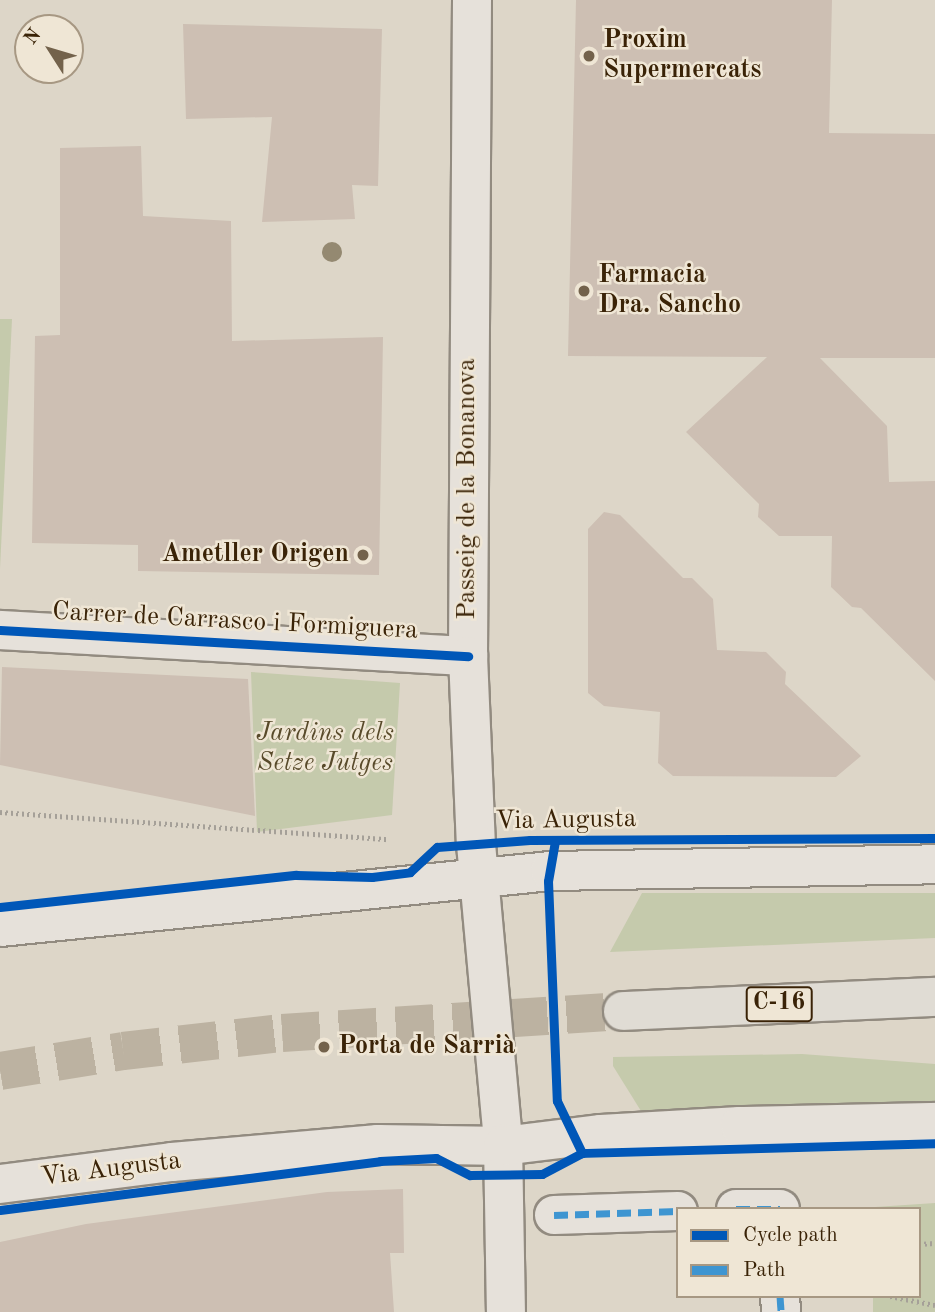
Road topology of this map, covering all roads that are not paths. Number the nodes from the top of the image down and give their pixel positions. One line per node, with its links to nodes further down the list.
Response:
1 (471, 0): 3 (street, Passeig de la Bonanova)
2 (0, 629): 3 (street, Carrer de Carrasco i Formiguera)
3 (468, 656): 5 (street, Passeig de la Bonanova)
4 (935, 864): 5 (street, Via Augusta)
5 (480, 877): 6 (street, Via Augusta); 10 (street, Passeig de la Bonanova)
6 (0, 928)
7 (935, 997): 8 (highway, C-16)
8 (623, 1011)
9 (935, 1122): 10 (street, Via Augusta)
10 (503, 1146): 11 (street, Via Augusta); 14 (street, Passeig de la Bonanova)
11 (0, 1184)
12 (676, 1211): 13 (street)
13 (554, 1215)
14 (506, 1312)

